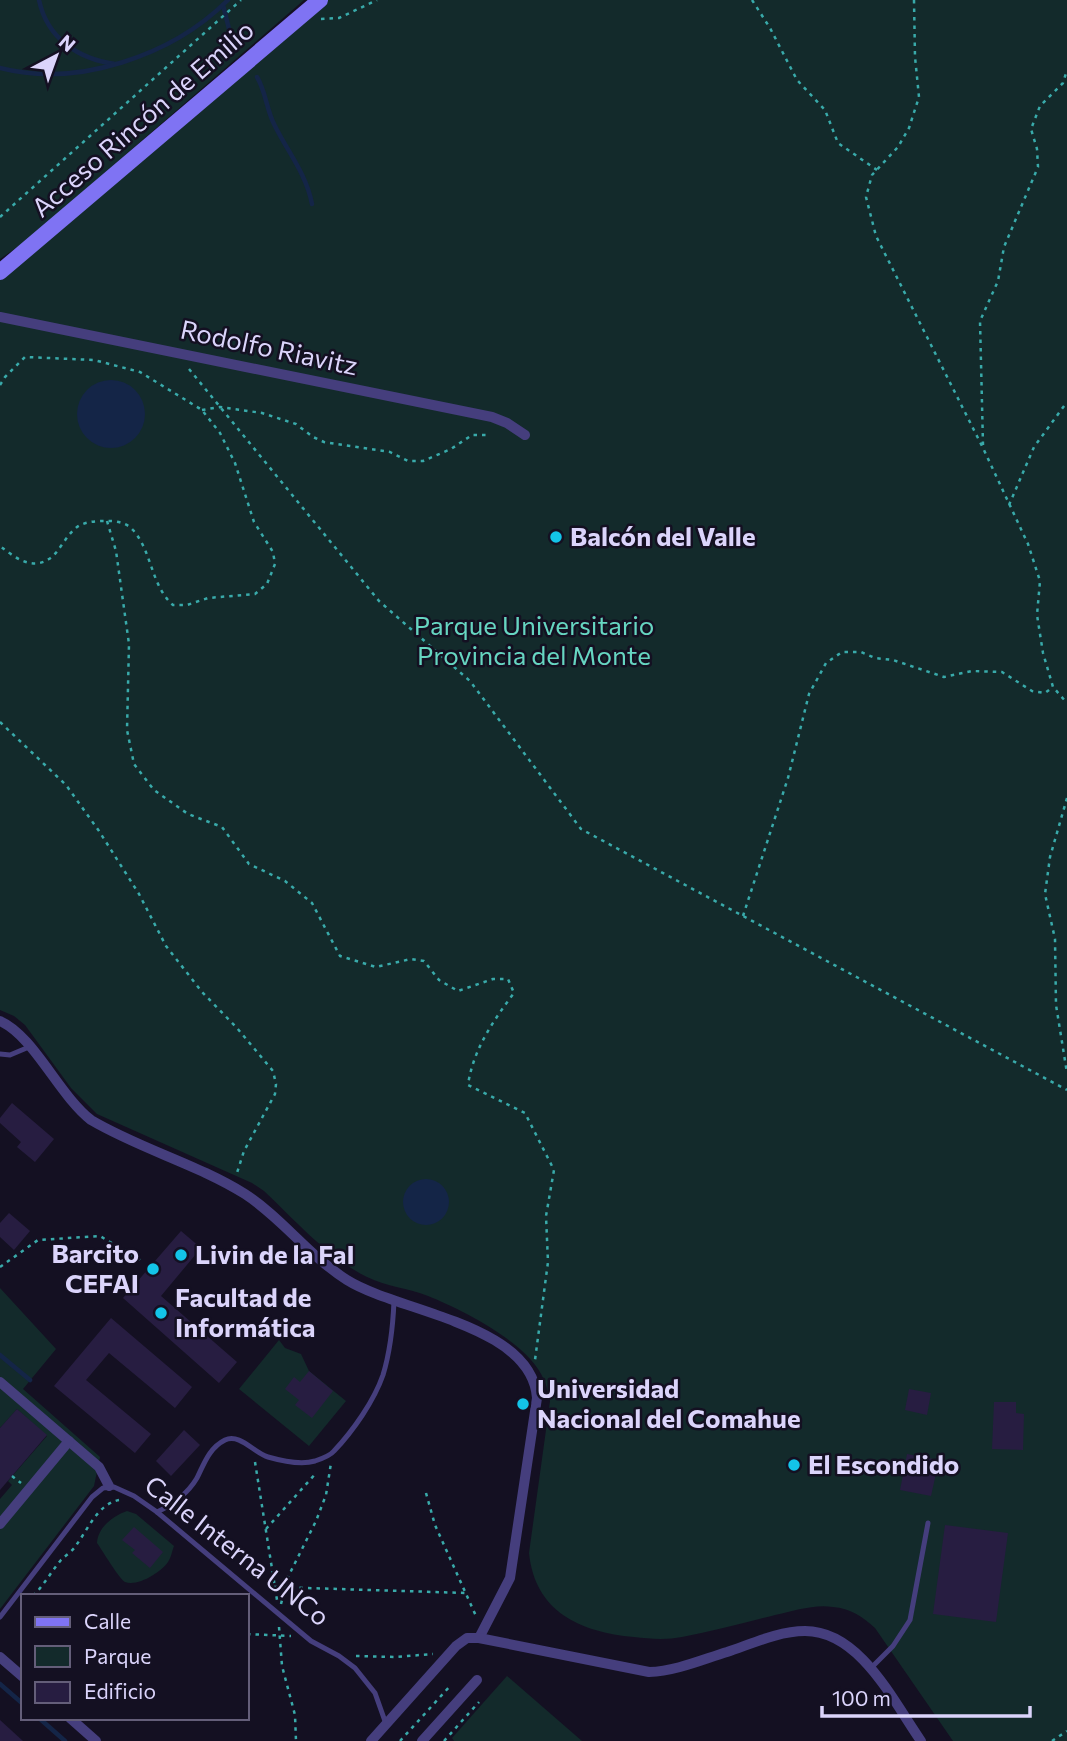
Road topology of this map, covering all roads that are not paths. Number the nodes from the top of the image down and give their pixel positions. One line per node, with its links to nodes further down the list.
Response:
1 (320, 0): 2 (main road, Acceso Rincón de Emilio)
2 (31, 248): 3 (main road, Acceso Rincón de Emilio); 4 (main road, Acceso Rincón de Emilio)
3 (0, 265)
4 (0, 275)
5 (0, 317): 6 (street, Rodolfo Riavitz)
6 (525, 435)
7 (0, 1021): 8 (street)
8 (29, 1047): 9 (lane); 10 (street)
9 (0, 1054)
10 (394, 1301): 14 (lane); 18 (street)
11 (0, 1382): 12 (street)
12 (69, 1441): 13 (street); 16 (street)
13 (109, 1486): 14 (lane, Calle Interna UNCo); 17 (lane, Calle Interna UNCo)
14 (157, 1512): 24 (lane, Calle Interna UNCo)
15 (928, 1523): 20 (lane)
16 (0, 1524)
17 (0, 1617)
18 (479, 1638): 20 (street); 24 (street)
19 (0, 1657): 21 (street)
20 (871, 1668): 28 (street)
21 (21, 1675)
22 (477, 1680): 27 (street)
23 (72, 1720): 25 (street)
24 (386, 1724): 26 (street)
25 (96, 1741)
26 (371, 1741)
27 (422, 1741)
28 (920, 1741)

